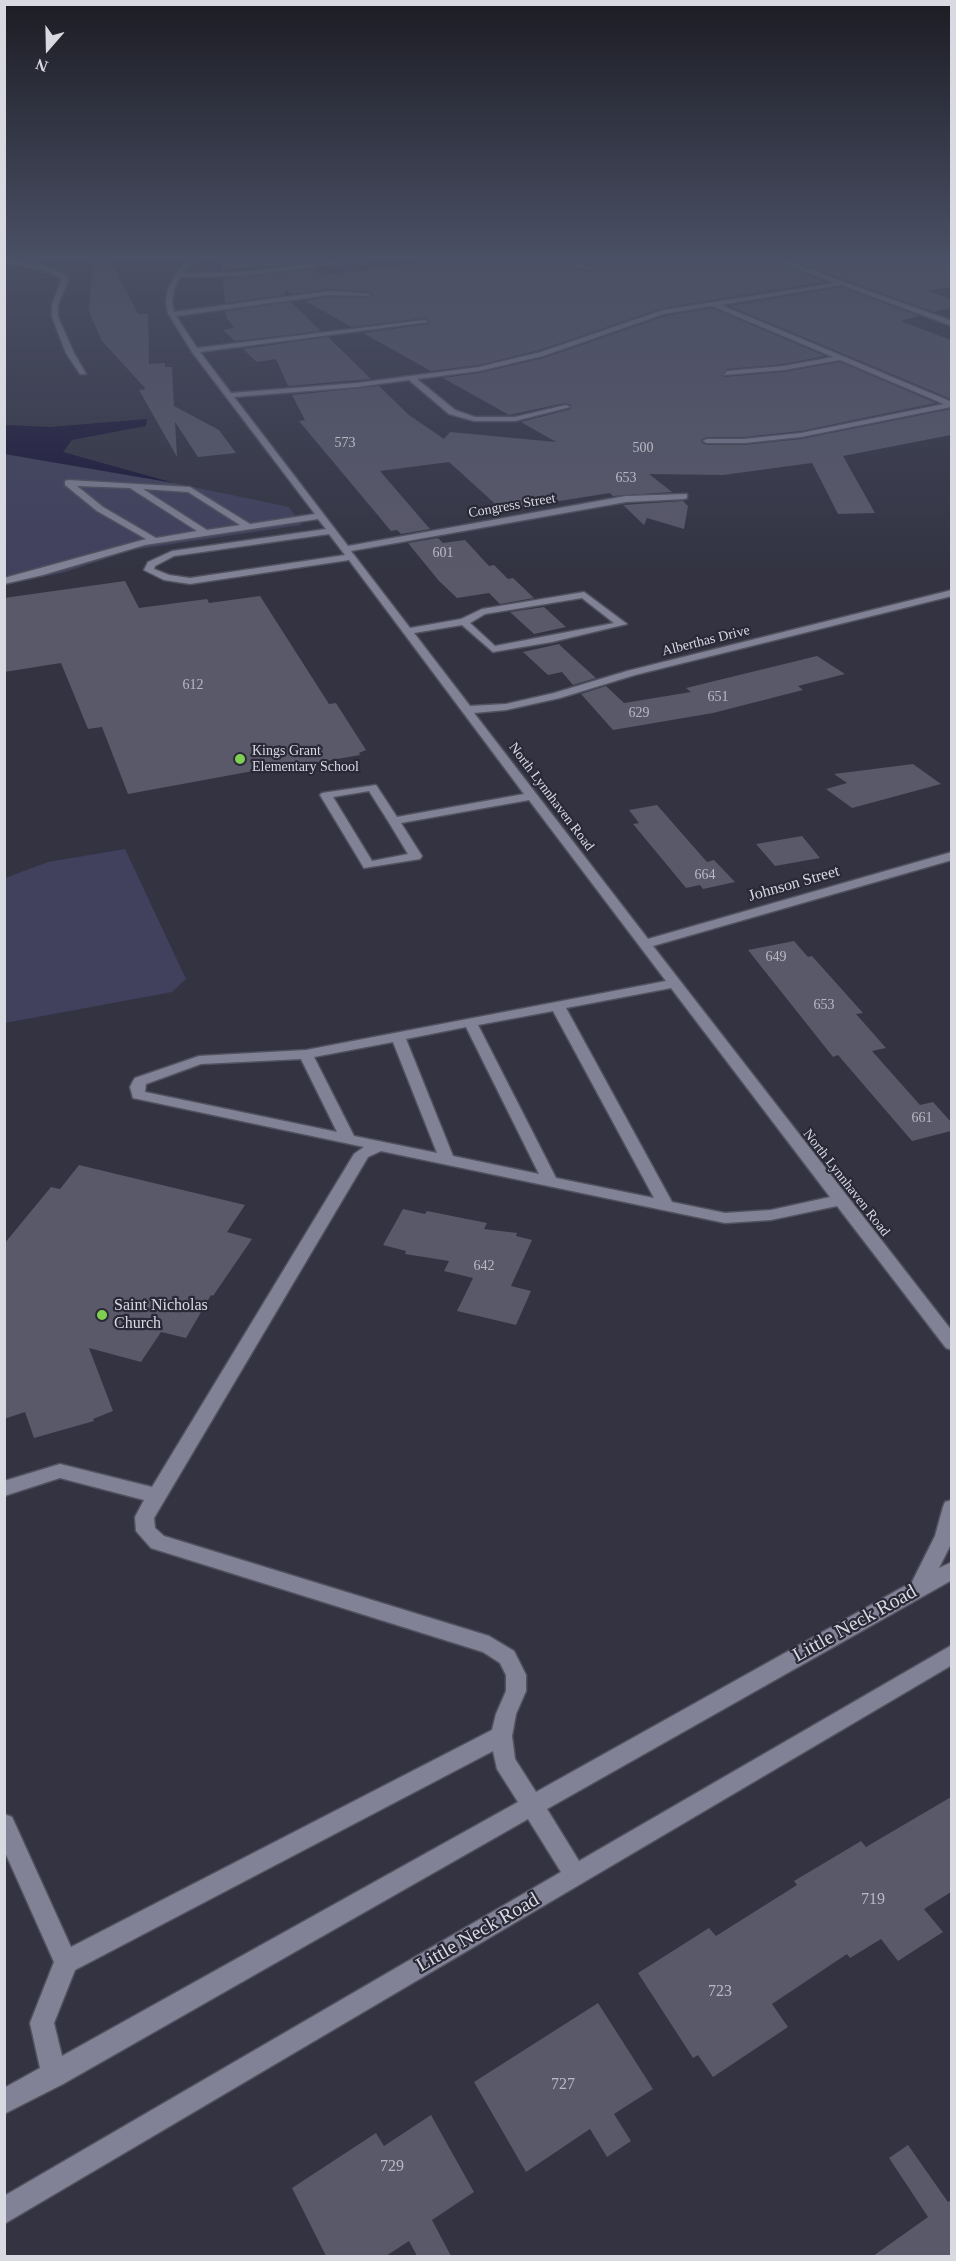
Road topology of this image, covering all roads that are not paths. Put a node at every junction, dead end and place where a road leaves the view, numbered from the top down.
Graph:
1 (77, 364) edge
2 (205, 364) edge
3 (503, 364) edge
4 (809, 364) edge
5 (853, 364) edge
6 (83, 372) dead end
7 (727, 373) dead end
8 (412, 379) junction
9 (229, 395) junction
10 (951, 405) edge
11 (566, 406) dead end
12 (707, 441) dead end
13 (132, 486) junction
14 (684, 496) dead end
15 (321, 516) junction
16 (248, 526) junction
17 (332, 531) junction
18 (206, 532) junction
19 (154, 540) junction
20 (348, 553) junction
21 (4, 580) edge
22 (951, 593) edge
23 (464, 621) junction
24 (407, 630) junction
25 (466, 710) junction
26 (532, 796) junction
27 (394, 821) junction
28 (951, 856) edge
29 (646, 945) junction
30 (675, 983) junction
31 (557, 1005) junction
32 (470, 1022) junction
33 (398, 1037) junction
34 (306, 1054) junction
35 (348, 1139) junction
36 (380, 1146) junction
37 (447, 1160) junction
38 (550, 1181) junction
39 (840, 1200) junction
40 (666, 1205) junction
41 (951, 1346) edge
42 (4, 1489) edge
43 (155, 1495) junction
44 (951, 1507) edge
45 (951, 1570) edge
46 (920, 1587) junction
47 (951, 1654) edge
48 (501, 1736) junction
49 (531, 1807) junction
50 (4, 1824) edge
51 (576, 1876) junction
52 (66, 1962) junction
53 (54, 2075) junction
54 (4, 2102) edge
55 (4, 2211) edge

1 - 6 street
2 - 9 street, North Lynnhaven Road
3 - 8 street
4 - 7 street
5 - 10 street
8 - 9 street
8 - 11 street
9 - 15 street, North Lynnhaven Road
10 - 12 street
13 - 16 street
13 - 18 street
13 - 19 street
14 - 20 street, Congress Street
15 - 16 street
15 - 17 street, North Lynnhaven Road
16 - 18 street
17 - 20 street, North Lynnhaven Road
17 - 20 street, Congress Street
18 - 19 street
19 - 21 street
20 - 24 street, North Lynnhaven Road
22 - 25 street, Alberthas Drive
23 - 23 street
23 - 24 street
24 - 25 street, North Lynnhaven Road
25 - 26 street, North Lynnhaven Road
26 - 27 street
26 - 29 street, North Lynnhaven Road
27 - 27 street
28 - 29 street, Johnson Street
29 - 30 street, North Lynnhaven Road
30 - 31 street
30 - 39 street, North Lynnhaven Road
31 - 32 street
31 - 40 street
32 - 33 street
32 - 38 street
33 - 34 street
33 - 37 street
34 - 35 street
34 - 35 street
35 - 36 street
36 - 37 street
36 - 43 street
37 - 38 street
38 - 40 street
39 - 40 street
39 - 41 street, North Lynnhaven Road
42 - 43 street
43 - 48 street
44 - 46 street
45 - 46 street, Little Neck Road
46 - 49 street, Little Neck Road
47 - 51 street, Little Neck Road
48 - 49 street
48 - 52 street
49 - 51 street
49 - 53 street, Little Neck Road
50 - 52 street
51 - 55 street, Little Neck Road
52 - 53 street
53 - 54 street, Little Neck Road

